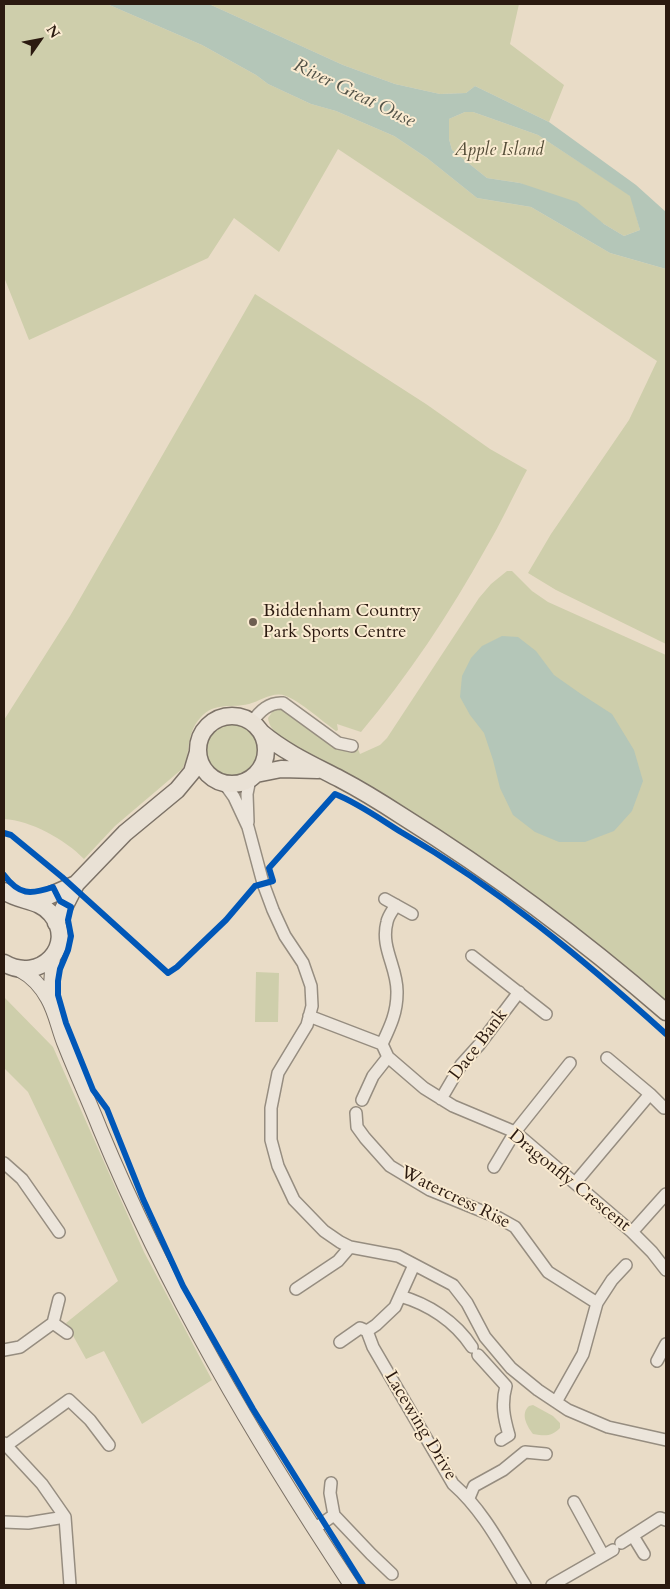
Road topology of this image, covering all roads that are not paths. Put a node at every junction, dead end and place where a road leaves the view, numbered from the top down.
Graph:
1 (257, 728) junction
2 (352, 746) dead end
3 (198, 752) junction
4 (320, 770) junction
5 (253, 777) junction
6 (220, 782) junction
7 (176, 790) junction
8 (248, 826) junction
9 (76, 884) junction
10 (4, 891) edge
11 (385, 899) dead end
12 (29, 901) junction
13 (396, 905) junction
14 (4, 907) edge
15 (412, 914) dead end
16 (56, 923) junction
17 (53, 956) junction
18 (472, 956) dead end
19 (8, 965) edge
20 (519, 992) junction
21 (50, 1001) junction
22 (666, 1012) edge
23 (546, 1014) dead end
24 (309, 1016) junction
25 (382, 1044) junction
26 (388, 1057) junction
27 (607, 1058) dead end
28 (570, 1063) dead end
29 (650, 1094) junction
30 (441, 1099) junction
31 (362, 1100) dead end
32 (664, 1108) dead end
33 (356, 1113) dead end
34 (514, 1132) junction
35 (4, 1164) edge
36 (494, 1167) dead end
37 (575, 1183) junction
38 (666, 1194) edge
39 (59, 1232) dead end
40 (632, 1232) junction
41 (350, 1247) junction
42 (414, 1265) junction
43 (626, 1265) dead end
44 (666, 1270) edge
45 (296, 1288) dead end
46 (400, 1296) junction
47 (59, 1300) dead end
48 (597, 1303) junction
49 (53, 1324) junction
50 (367, 1331) junction
51 (67, 1333) dead end
52 (340, 1342) dead end
53 (666, 1344) edge
54 (4, 1350) edge
55 (658, 1361) dead end
56 (522, 1377) junction
57 (506, 1386) junction
58 (556, 1402) junction
59 (501, 1440) dead end
60 (666, 1440) edge
61 (6, 1444) edge
62 (109, 1445) dead end
63 (546, 1454) dead end
64 (331, 1483) dead end
65 (469, 1498) junction
66 (574, 1502) dead end
67 (334, 1515) junction
68 (65, 1516) junction
69 (666, 1520) edge
70 (4, 1522) edge
71 (314, 1529) junction
72 (633, 1536) junction
73 (612, 1549) junction
74 (644, 1554) dead end
75 (392, 1574) dead end
76 (70, 1585) edge
77 (351, 1585) edge
78 (525, 1585) edge
79 (552, 1585) edge

1 - 2 street
1 - 3 highway
1 - 4 highway
1 - 5 highway
3 - 6 highway
3 - 7 highway
4 - 5 highway
4 - 22 highway
5 - 6 highway
5 - 8 street
6 - 7 highway
6 - 8 street
7 - 9 highway
8 - 24 street
9 - 12 highway
9 - 16 highway
10 - 12 highway
11 - 13 street
12 - 14 highway
12 - 16 highway
13 - 15 street
13 - 25 street
16 - 17 highway
17 - 19 highway
17 - 21 main road
18 - 20 street, Dace Bank
19 - 21 main road
20 - 23 street, Dace Bank
20 - 30 street, Dace Bank
21 - 71 main road
24 - 25 street
24 - 41 street
25 - 26 street, Dragonfly Crescent
26 - 30 street, Dragonfly Crescent
26 - 31 street
27 - 29 street
28 - 34 street
29 - 32 street
29 - 37 street
30 - 34 street, Dragonfly Crescent
33 - 48 street, Watercress Rise
34 - 36 street
34 - 37 street, Dragonfly Crescent
35 - 39 street
37 - 40 street, Dragonfly Crescent
38 - 40 street
40 - 44 street, Dragonfly Crescent
41 - 42 street
41 - 45 street
42 - 46 street
42 - 56 street
43 - 48 street
46 - 50 street
46 - 57 street
47 - 49 street
48 - 58 street
49 - 51 street
49 - 54 street
50 - 52 street
50 - 65 street, Lacewing Drive
53 - 55 street
56 - 57 street
56 - 58 street
57 - 59 street
58 - 60 street
61 - 62 street
61 - 68 street
63 - 65 street
64 - 67 street
65 - 78 street, Lacewing Drive
66 - 73 street
67 - 71 street
67 - 75 street
68 - 70 street
68 - 76 street
69 - 72 street
71 - 77 main road
72 - 73 street
72 - 74 street
73 - 79 street

